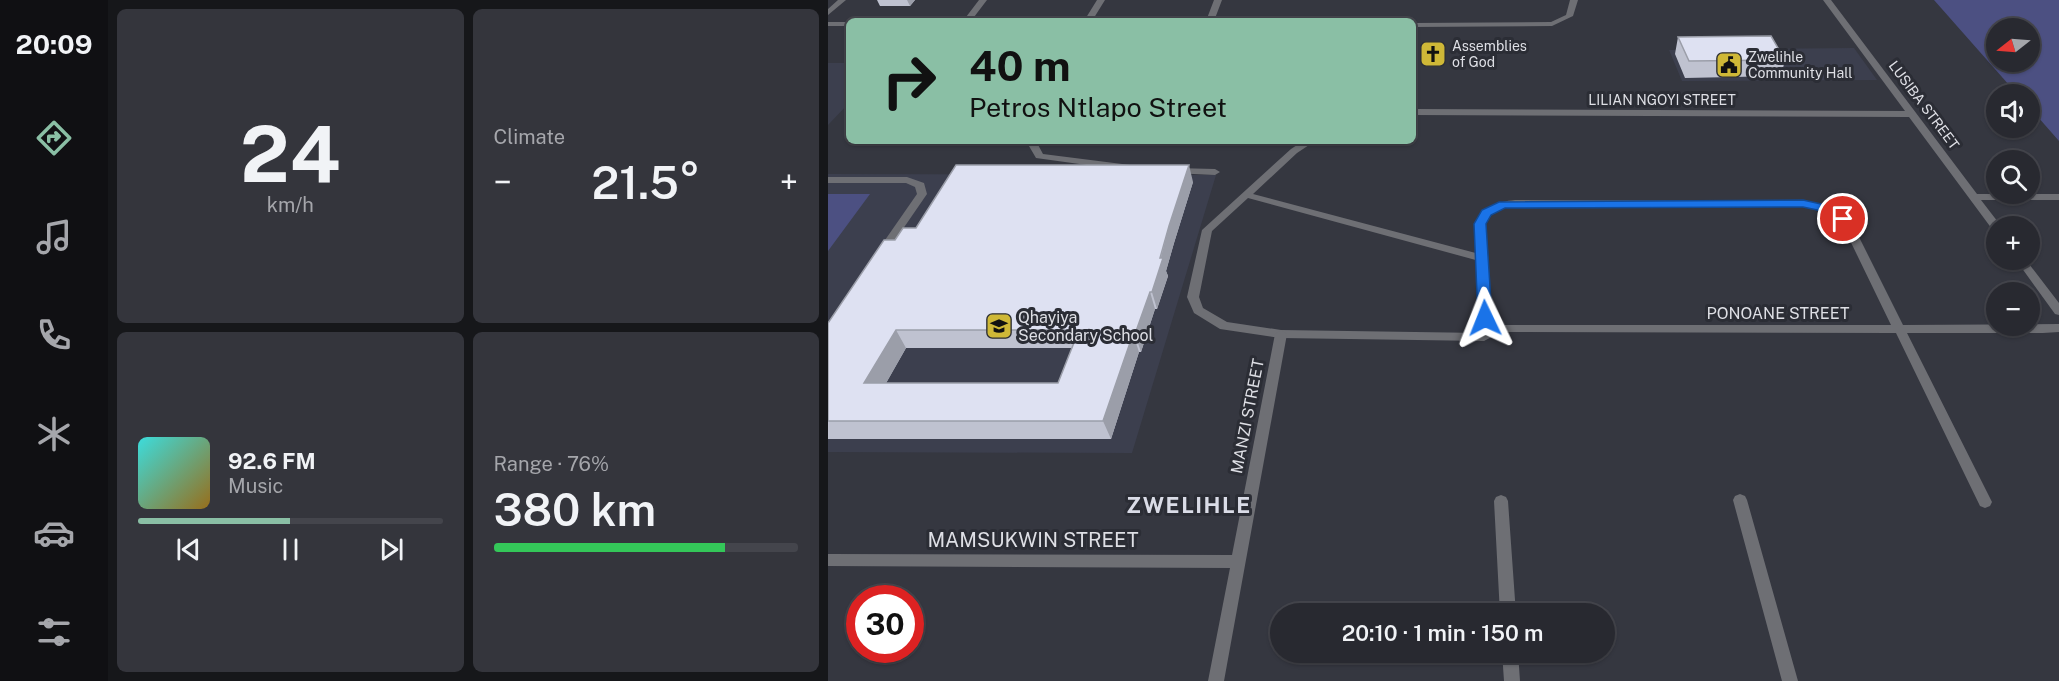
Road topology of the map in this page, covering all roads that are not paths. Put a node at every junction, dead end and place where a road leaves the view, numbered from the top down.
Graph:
1 (842, 0) edge
2 (983, 0) edge
3 (1101, 0) edge
4 (1218, 0) edge
5 (1574, 0) edge
6 (1827, 0) edge
7 (828, 13) edge
8 (969, 18) edge
9 (1090, 18) edge
10 (1211, 18) edge
11 (828, 24) edge
12 (846, 24) edge
13 (1416, 25) edge
14 (1416, 112) edge
15 (1912, 114) junction
16 (1033, 144) edge
17 (1305, 144) edge
18 (1138, 169) edge
19 (1160, 171) edge
20 (1215, 172) dead end
21 (828, 180) edge
22 (1247, 195) junction
23 (1974, 197) junction
24 (2059, 197) edge
25 (1988, 216) edge
26 (1483, 258) junction
27 (875, 262) edge
28 (2028, 270) edge
29 (2059, 311) edge
30 (2059, 328) edge
31 (1497, 329) junction
32 (1899, 329) junction
33 (1281, 334) junction
34 (1740, 500) dead end
35 (1501, 501) dead end
36 (1985, 502) dead end
37 (828, 560) edge
38 (1238, 562) junction
39 (1507, 603) edge
40 (1511, 663) edge
41 (1216, 681) edge
42 (1512, 681) edge
43 (1790, 681) edge

1 - 7 street
2 - 8 street
3 - 9 street
4 - 10 street
5 - 13 street
6 - 15 street, LUSIBA STREET
11 - 12 street
14 - 15 street, LILIAN NGOYI STREET
15 - 23 street, LUSIBA STREET
16 - 18 street
17 - 22 street, PONOANE STREET
19 - 20 street
21 - 27 street
22 - 26 street
22 - 33 street, PONOANE STREET
23 - 24 street
23 - 25 street, LUSIBA STREET
26 - 31 street
26 - 32 street
28 - 29 street
30 - 32 street, PONOANE STREET
31 - 32 street, PONOANE STREET
31 - 33 street, PONOANE STREET
32 - 36 street
33 - 38 street, MANZI STREET
34 - 43 street
35 - 39 street
37 - 38 street, MAMSUKWIN STREET
38 - 41 street, MANZI STREET
40 - 42 street

